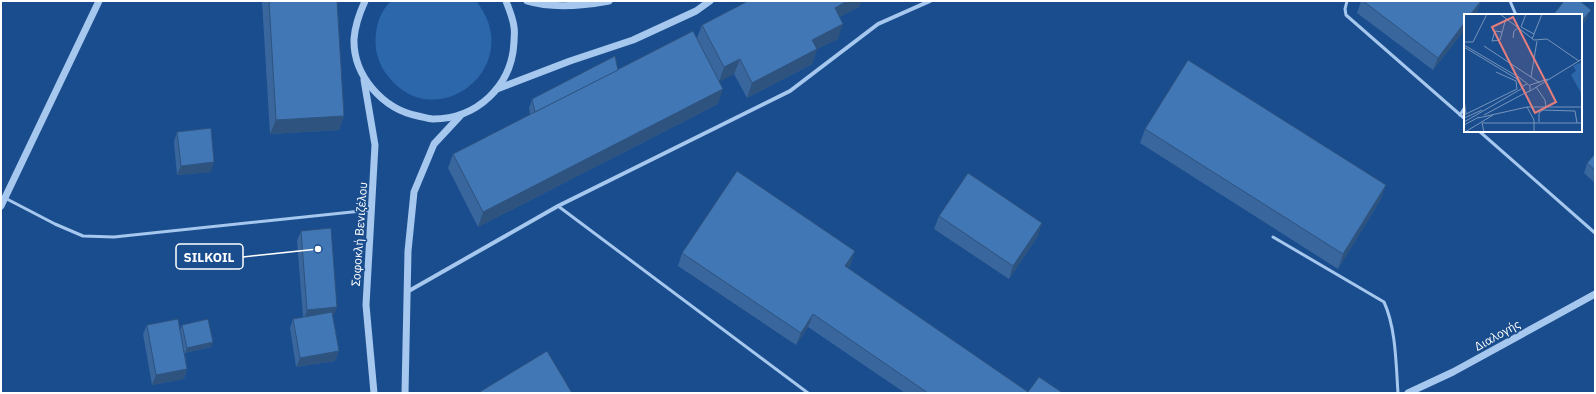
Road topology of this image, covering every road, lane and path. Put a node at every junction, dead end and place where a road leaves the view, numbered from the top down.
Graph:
1 (99, 1) edge
2 (365, 1) edge
3 (506, 1) edge
4 (527, 1) edge
5 (609, 1) edge
6 (710, 1) edge
7 (930, 1) edge
8 (1347, 1) edge
9 (1510, 1) edge
10 (1516, 14) edge
11 (364, 77) junction
12 (495, 90) junction
13 (1464, 109) edge
14 (1460, 115) junction
15 (460, 116) junction
16 (1464, 118) edge
17 (1480, 132) edge
18 (5, 198) junction
19 (1, 206) edge
20 (558, 206) junction
21 (372, 210) junction
22 (1595, 232) edge
23 (1273, 237) dead end
24 (407, 292) junction
25 (1595, 294) edge
26 (374, 393) edge
27 (405, 393) edge
28 (808, 393) edge
29 (1398, 393) edge
30 (1408, 393) edge

1 - 18 street
2 - 11 street
3 - 12 street
4 - 5 street
6 - 12 street
7 - 20 street
8 - 14 lane
9 - 10 lane
11 - 15 street
11 - 21 street, Σοφοκλή Βενιζέλου
12 - 15 street
13 - 14 lane
14 - 16 lane
15 - 24 street
17 - 22 lane
18 - 19 street
18 - 21 lane
20 - 24 street
20 - 28 lane
21 - 26 street, Σοφοκλή Βενιζέλου
23 - 29 lane
24 - 27 street
25 - 30 street, Διαλογής

